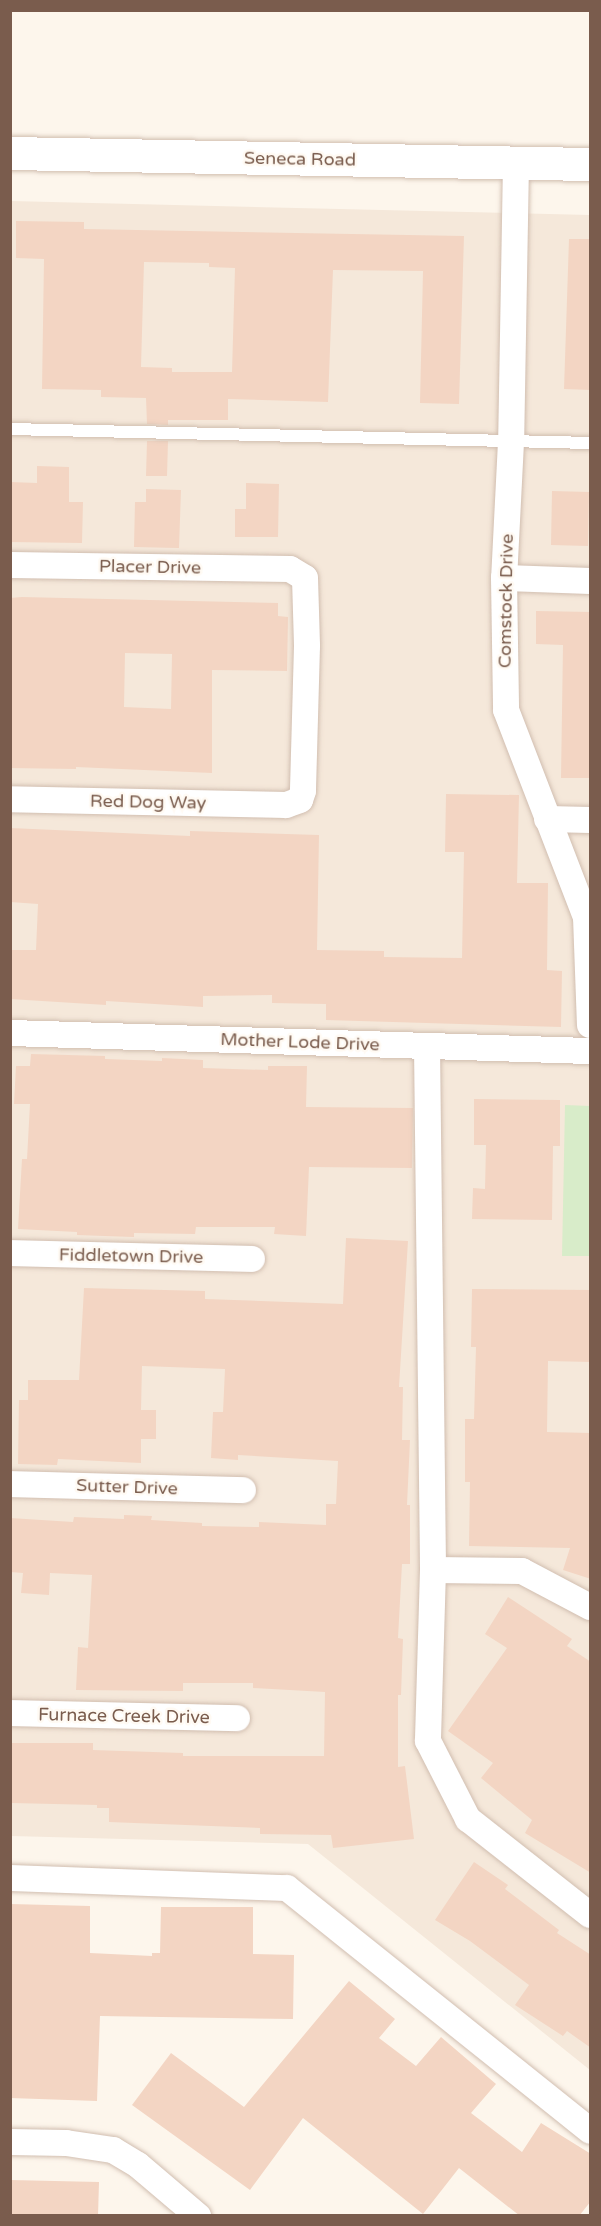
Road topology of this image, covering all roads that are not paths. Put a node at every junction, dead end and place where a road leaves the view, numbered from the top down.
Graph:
1 (10, 153) edge
2 (516, 163) junction
3 (591, 164) edge
4 (10, 429) edge
5 (511, 442) junction
6 (591, 443) edge
7 (10, 565) edge
8 (504, 578) junction
9 (591, 581) edge
10 (10, 799) edge
11 (286, 805) joint
12 (547, 819) junction
13 (591, 820) edge
14 (591, 1024) edge
15 (10, 1034) edge
16 (427, 1046) junction
17 (591, 1051) edge
18 (10, 1253) edge
19 (252, 1259) dead end
20 (10, 1484) edge
21 (243, 1490) dead end
22 (433, 1570) junction
23 (591, 1607) edge
24 (10, 1713) edge
25 (237, 1718) dead end
26 (10, 1878) edge
27 (591, 1915) edge
28 (591, 2131) edge
29 (10, 2142) edge
30 (198, 2216) edge

1 - 2 street, Seneca Road
2 - 3 street, Seneca Road
2 - 5 street, Comstock Drive
4 - 5 lane
5 - 6 lane
5 - 8 street, Comstock Drive
7 - 11 street, Placer Drive
8 - 9 street
8 - 12 street, Comstock Drive
10 - 11 street, Red Dog Way
12 - 13 street
12 - 14 street, Comstock Drive
15 - 16 street, Mother Lode Drive
16 - 17 street, Mother Lode Drive
16 - 22 street
18 - 19 street, Fiddletown Drive
20 - 21 street, Sutter Drive
22 - 23 street
22 - 27 street
24 - 25 street, Furnace Creek Drive
26 - 28 street
29 - 30 street

